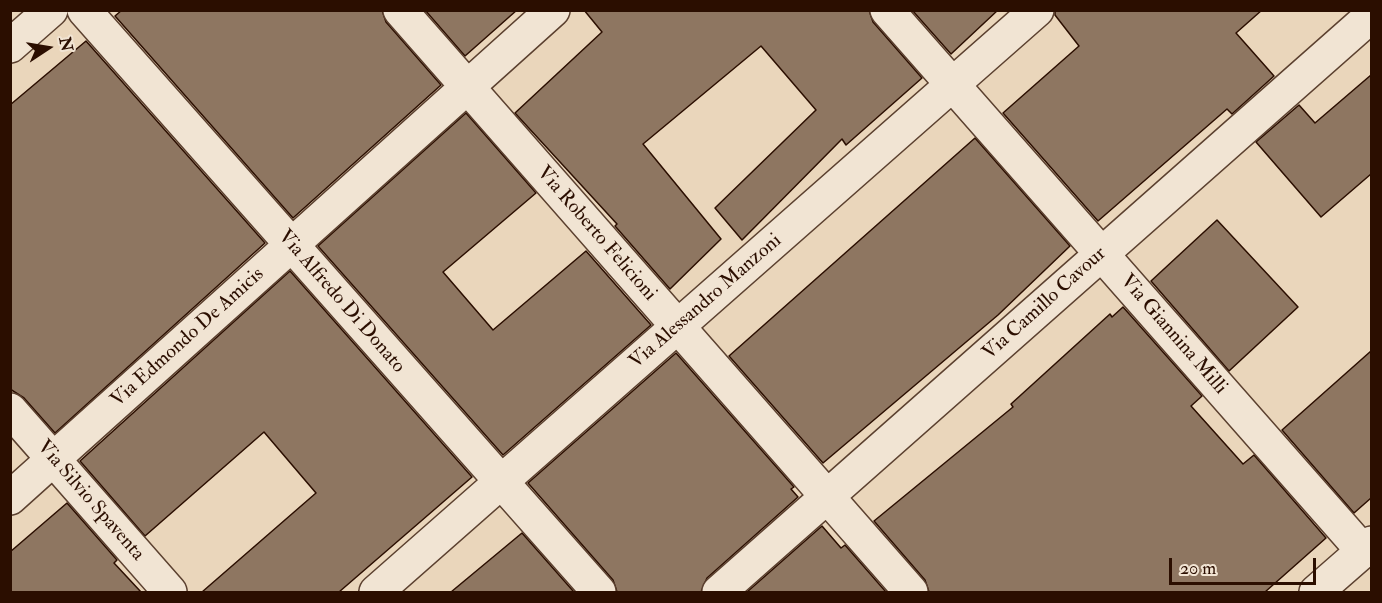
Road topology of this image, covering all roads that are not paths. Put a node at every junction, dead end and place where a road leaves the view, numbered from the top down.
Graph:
1 (51, 10) edge
2 (84, 10) edge
3 (400, 10) edge
4 (553, 10) edge
5 (887, 10) edge
6 (1037, 10) edge
7 (1371, 15) edge
8 (10, 46) edge
9 (953, 85) junction
10 (468, 88) junction
11 (291, 246) junction
12 (1101, 254) junction
13 (678, 327) junction
14 (10, 410) edge
15 (54, 459) junction
16 (501, 483) junction
17 (827, 497) junction
18 (10, 498) edge
19 (1367, 547) edge
20 (170, 592) edge
21 (376, 592) edge
22 (599, 592) edge
23 (719, 592) edge
24 (911, 592) edge
25 (1316, 592) edge

1 - 8 street
2 - 11 street, Via Alfredo Di Donato
3 - 10 street, Via Roberto Felicioni
4 - 10 street, Via Edmondo De Amicis
5 - 9 street, Via Giannina Milli
6 - 9 street, Via Alessandro Manzoni
7 - 12 street, Via Camillo Cavour
9 - 12 street, Via Giannina Milli
9 - 13 street, Via Alessandro Manzoni
10 - 11 street, Via Edmondo De Amicis
10 - 13 street, Via Roberto Felicioni
11 - 15 street, Via Edmondo De Amicis
11 - 16 street, Via Alfredo Di Donato
12 - 17 street, Via Camillo Cavour
12 - 19 street, Via Giannina Milli
13 - 16 street, Via Alessandro Manzoni
13 - 17 street, Via Roberto Felicioni
14 - 15 street, Via Silvio Spaventa
15 - 18 street, Via Edmondo De Amicis
15 - 20 street, Via Silvio Spaventa
16 - 21 street, Via Alessandro Manzoni
16 - 22 street, Via Alfredo Di Donato
17 - 23 street, Via Camillo Cavour
17 - 24 street, Via Roberto Felicioni
19 - 25 street

